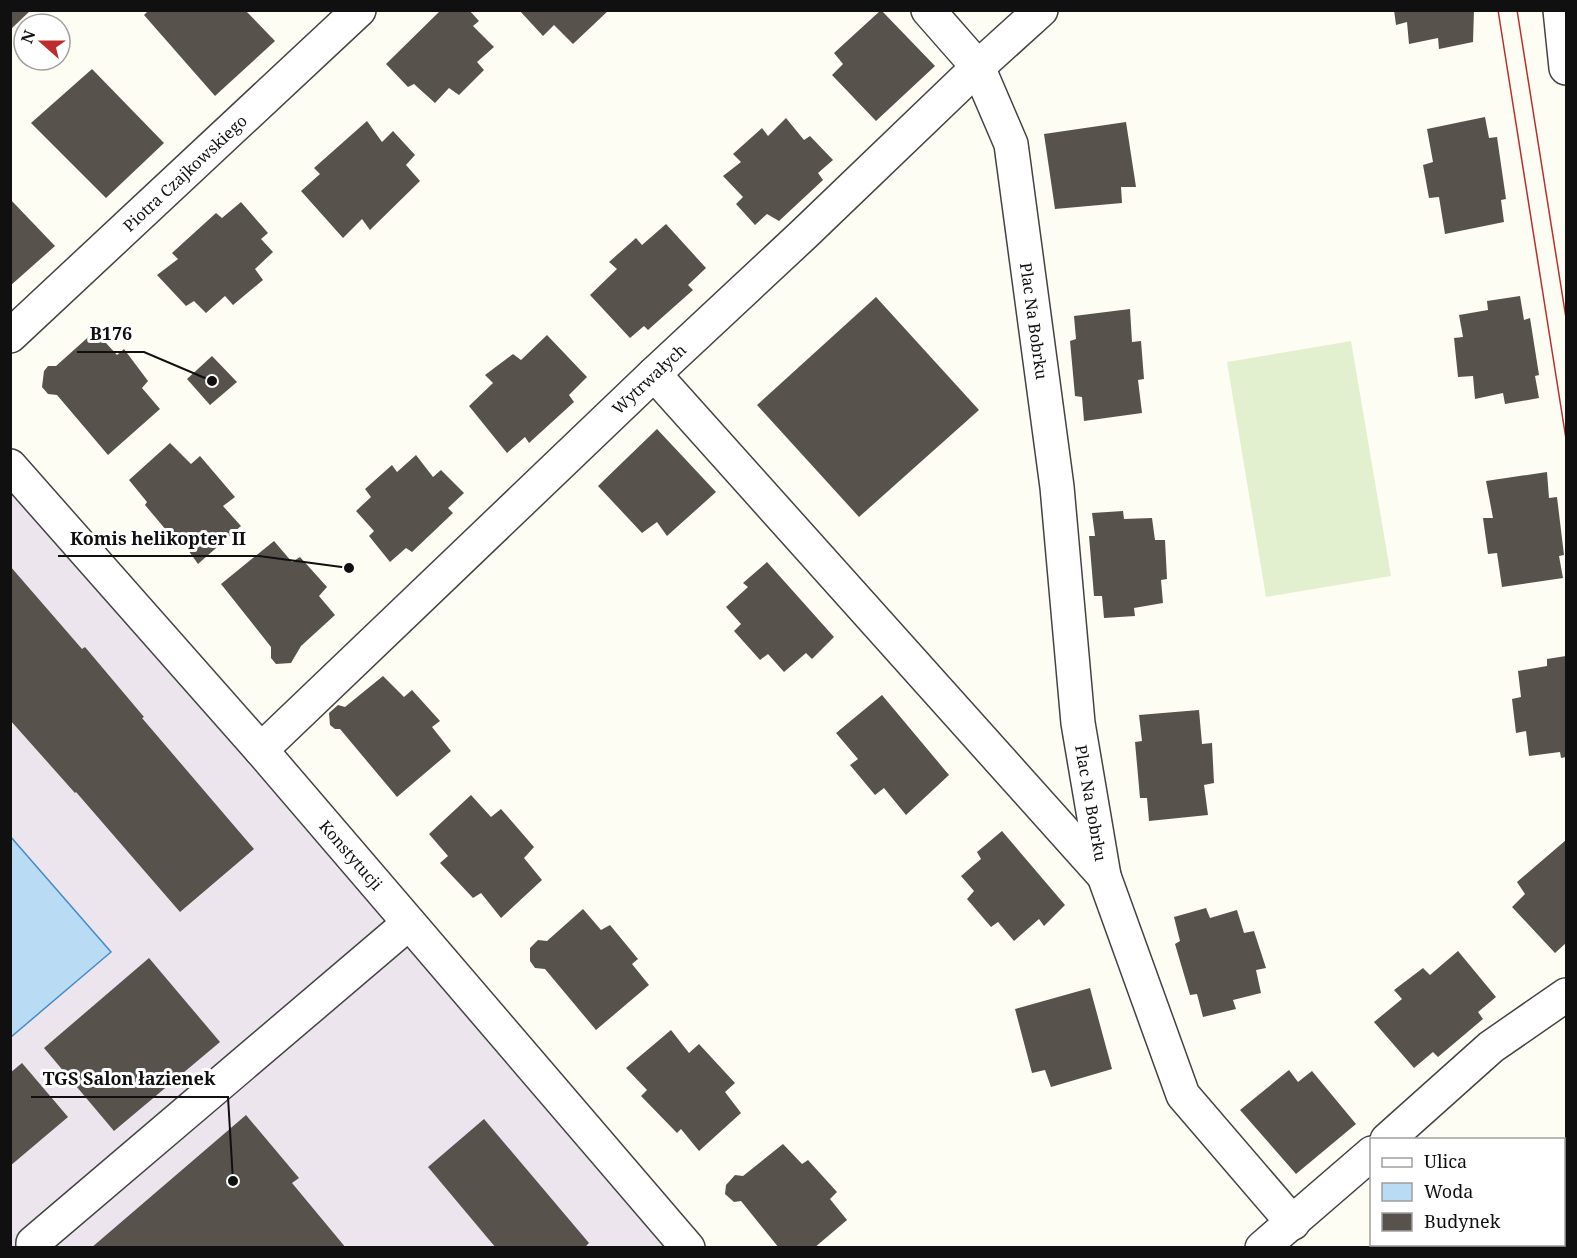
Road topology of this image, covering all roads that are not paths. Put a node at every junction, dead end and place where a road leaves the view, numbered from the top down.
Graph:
1 (360, 10) edge
2 (928, 10) edge
3 (1041, 10) edge
4 (1560, 10) edge
5 (978, 67) junction
6 (1566, 68) edge
7 (10, 336) edge
8 (654, 374) junction
9 (10, 466) edge
10 (261, 750) junction
11 (1104, 876) junction
12 (410, 923) junction
13 (1566, 995) edge
14 (1389, 1138) edge
15 (1370, 1154) edge
16 (1293, 1223) junction
17 (33, 1248) edge
18 (688, 1248) edge
19 (1262, 1248) edge

1 - 7 street, Piotra Czajkowskiego
2 - 5 street, Plac Na Bobrku
3 - 5 street, Wytrwałych
4 - 6 street
5 - 8 street, Wytrwałych
5 - 11 street, Plac Na Bobrku
8 - 10 street, Wytrwałych
8 - 11 street, Plac Na Bobrku
9 - 10 street, Konstytucji
10 - 12 street, Konstytucji
11 - 16 street
12 - 17 street
12 - 18 street, Konstytucji
13 - 14 street
15 - 16 street
16 - 19 street

